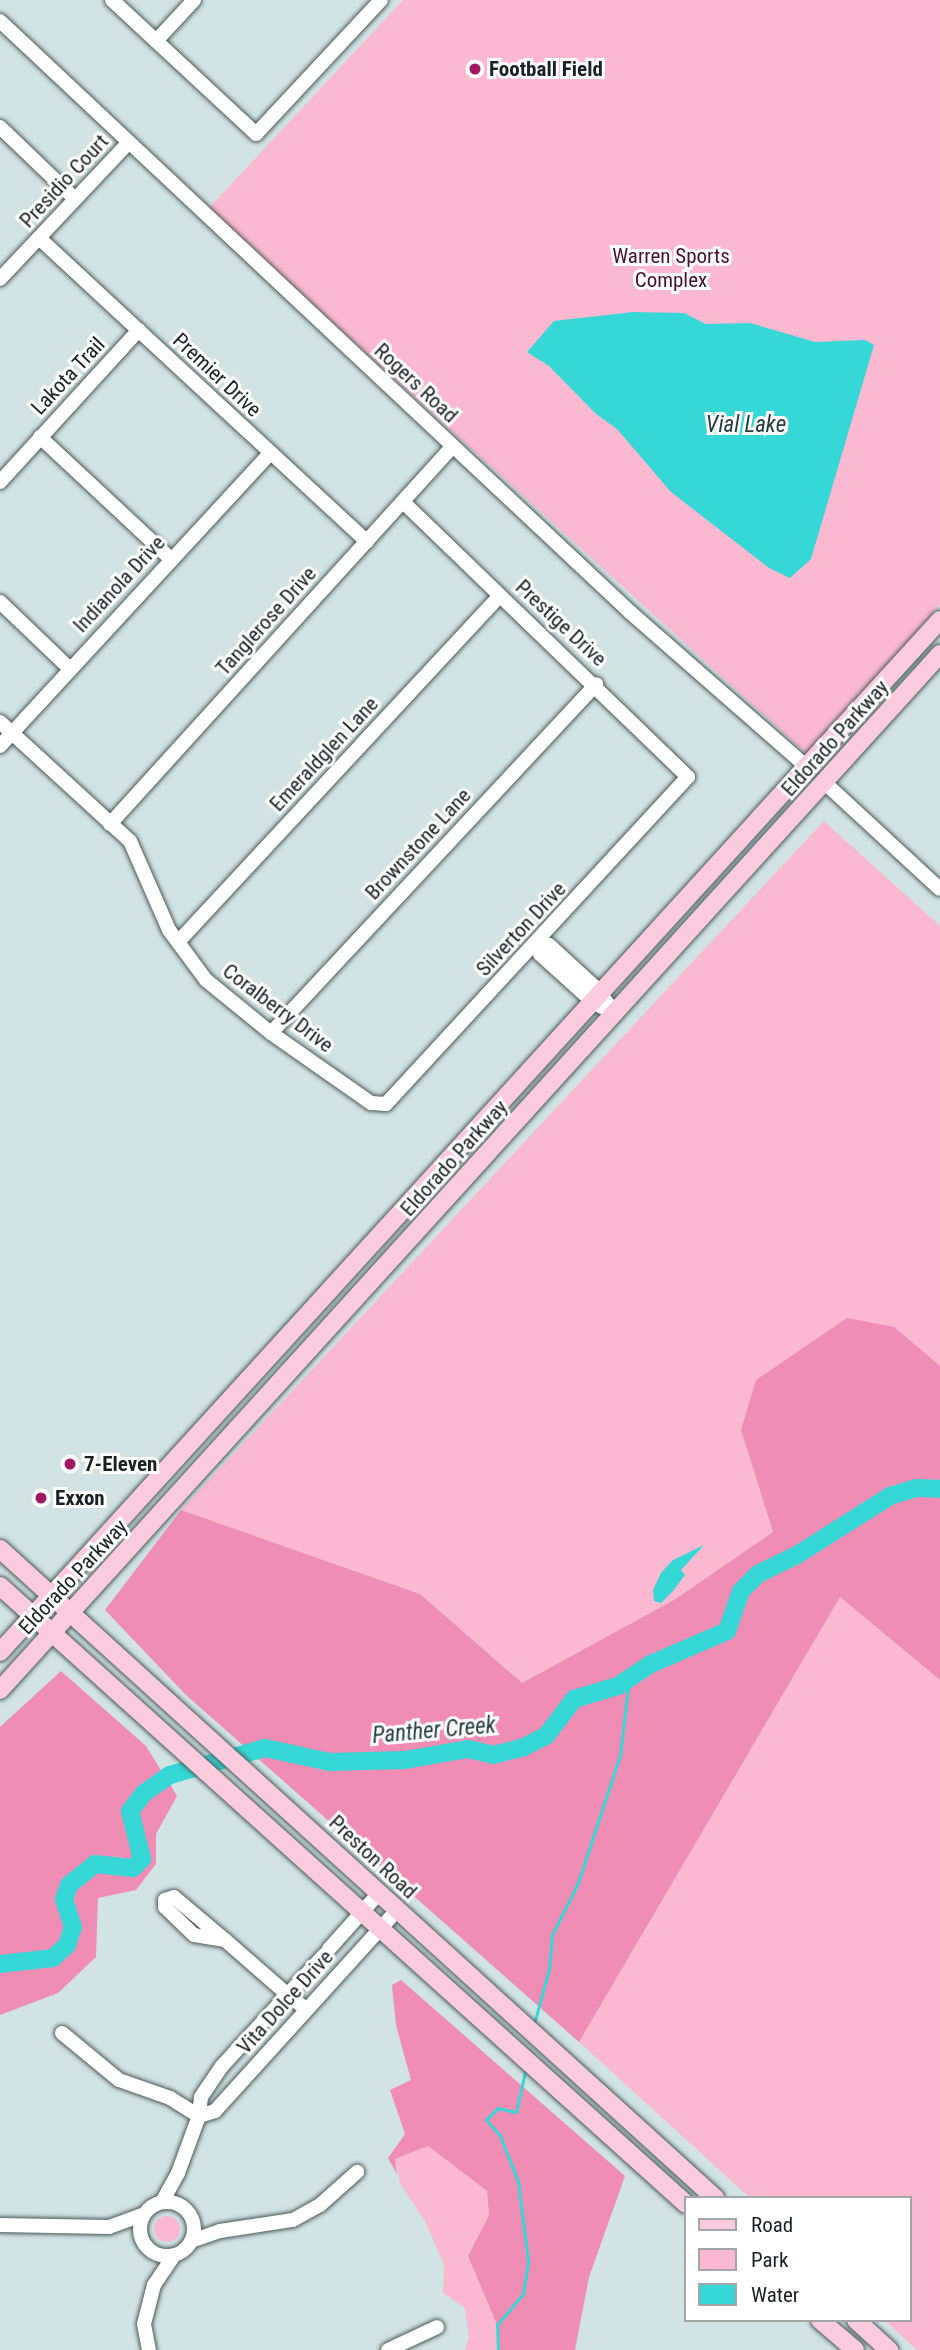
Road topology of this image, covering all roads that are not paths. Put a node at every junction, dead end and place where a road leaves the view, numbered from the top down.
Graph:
1 (112, 0) edge
2 (194, 0) edge
3 (380, 0) edge
4 (0, 21) edge
5 (156, 41) junction
6 (0, 127) edge
7 (129, 142) junction
8 (75, 199) junction
9 (39, 238) junction
10 (0, 279) edge
11 (139, 330) junction
12 (40, 437) junction
13 (453, 446) junction
14 (270, 453) junction
15 (0, 482) edge
16 (403, 502) junction
17 (367, 542) junction
18 (171, 559) junction
19 (500, 595) junction
20 (0, 602) edge
21 (940, 620) edge
22 (940, 654) edge
23 (69, 668) junction
24 (596, 684) junction
25 (0, 722) edge
26 (12, 733) junction
27 (0, 746) edge
28 (809, 769) junction
29 (688, 776) joint
30 (825, 783) junction
31 (110, 824) junction
32 (940, 889) edge
33 (178, 942) junction
34 (538, 942) junction
35 (598, 998) junction
36 (616, 1014) junction
37 (271, 1033) junction
38 (381, 1106) joint
39 (327, 1295) junction
40 (345, 1311) junction
41 (195, 1439) junction
42 (214, 1457) junction
43 (0, 1549) edge
44 (0, 1586) edge
45 (53, 1597) junction
46 (70, 1613) junction
47 (34, 1616) junction
48 (52, 1633) junction
49 (0, 1652) edge
50 (0, 1690) edge
51 (379, 1893) junction
52 (363, 1910) junction
53 (397, 1910) junction
54 (381, 1927) junction
55 (225, 1940) dead end
56 (324, 1954) junction
57 (338, 1975) junction
58 (288, 1995) junction
59 (307, 2010) junction
60 (62, 2033) dead end
61 (200, 2116) junction
62 (357, 2172) dead end
63 (178, 2173) junction
64 (713, 2196) edge
65 (162, 2202) junction
66 (684, 2202) edge
67 (188, 2213) junction
68 (144, 2214) junction
69 (0, 2224) edge
70 (109, 2227) junction
71 (220, 2231) junction
72 (191, 2241) junction
73 (146, 2247) junction
74 (174, 2255) junction
75 (154, 2285) junction
76 (822, 2322) edge
77 (858, 2322) edge
78 (437, 2327) dead end
79 (149, 2350) edge
80 (388, 2350) edge
81 (855, 2350) edge
82 (889, 2350) edge

1 - 5 street
2 - 5 street
3 - 5 street
4 - 7 street, Rogers Road
6 - 8 street
7 - 8 street, Presidio Court
7 - 13 street, Rogers Road
8 - 9 street, Presidio Court
9 - 10 street, Presidio Court
9 - 11 street, Premier Drive
11 - 12 street, Lakota Trail
11 - 14 street, Premier Drive
12 - 15 street, Lakota Trail
12 - 18 street
13 - 16 street, Tanglerose Drive
13 - 28 street, Rogers Road
14 - 17 street, Premier Drive
14 - 18 street, Indianola Drive
16 - 17 street, Tanglerose Drive
16 - 19 street, Prestige Drive
17 - 31 street, Tanglerose Drive
18 - 23 street, Indianola Drive
19 - 24 street, Prestige Drive
19 - 33 street, Emeraldglen Lane
20 - 23 street
21 - 28 main road, Eldorado Parkway
22 - 30 main road, Eldorado Parkway
23 - 26 street, Indianola Drive
24 - 29 street, Prestige Drive
24 - 37 street, Brownstone Lane
25 - 26 street, Coralberry Drive
26 - 27 street, Indianola Drive
26 - 31 street, Coralberry Drive
28 - 30 main road
28 - 35 main road, Eldorado Parkway
29 - 34 street, Silverton Drive
30 - 32 street
30 - 36 main road, Eldorado Parkway
31 - 33 street, Coralberry Drive
33 - 37 street, Coralberry Drive
34 - 35 street
34 - 38 street, Silverton Drive
35 - 36 street
35 - 39 main road, Eldorado Parkway
36 - 40 main road, Eldorado Parkway
37 - 38 street, Coralberry Drive
39 - 40 main road
39 - 41 main road, Eldorado Parkway
40 - 42 main road, Eldorado Parkway
41 - 42 main road
41 - 45 main road, Eldorado Parkway
42 - 46 main road, Eldorado Parkway
43 - 45 main road, Preston Road
44 - 47 main road
45 - 46 main road, Preston Road
45 - 47 main road, Eldorado Parkway
46 - 48 main road, Eldorado Parkway
46 - 51 main road, Preston Road
47 - 48 main road
47 - 49 main road, Eldorado Parkway
48 - 50 main road, Eldorado Parkway
48 - 52 main road
51 - 52 street, Vita Dolce Drive
51 - 53 main road, Preston Road
52 - 54 main road
52 - 56 street, Vita Dolce Drive
53 - 54 street, Vita Dolce Drive
53 - 64 main road, Preston Road
54 - 57 street, Vita Dolce Drive
54 - 66 main road
55 - 58 street
56 - 57 street
56 - 58 street, Vita Dolce Drive
57 - 59 street, Vita Dolce Drive
58 - 59 street
58 - 61 street, Vita Dolce Drive
59 - 61 street, Vita Dolce Drive
60 - 61 street
61 - 63 street, Vita Dolce Drive
62 - 71 street
63 - 65 street, Vita Dolce Drive
63 - 67 street
65 - 67 street
65 - 68 street
67 - 71 street
67 - 72 street
68 - 70 street
68 - 73 street
69 - 70 street
70 - 73 street
71 - 72 street
72 - 74 street
73 - 74 street
73 - 75 street
74 - 75 street
75 - 79 street
76 - 81 main road
77 - 82 main road
78 - 80 street

